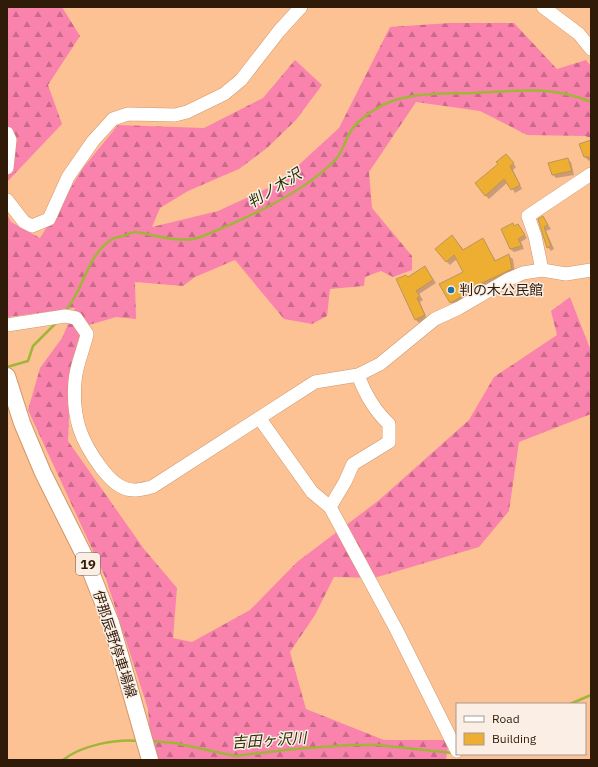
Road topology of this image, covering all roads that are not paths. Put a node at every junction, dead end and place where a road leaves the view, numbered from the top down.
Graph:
1 (301, 7) edge
2 (543, 7) edge
3 (585, 33) edge
4 (591, 49) edge
5 (7, 133) edge
6 (7, 168) edge
7 (591, 174) edge
8 (7, 200) edge
9 (542, 270) junction
10 (591, 270) edge
11 (7, 325) edge
12 (358, 375) junction
13 (7, 376) edge
14 (260, 418) junction
15 (330, 507) junction
16 (456, 749) edge
17 (150, 760) edge

1 - 8 street
2 - 3 street
3 - 4 street
5 - 6 street
7 - 9 street
9 - 10 street
9 - 12 street
11 - 14 street
12 - 14 street
12 - 15 street
13 - 17 main road, 伊那辰野停車場線 / 19
14 - 15 street
15 - 16 street

